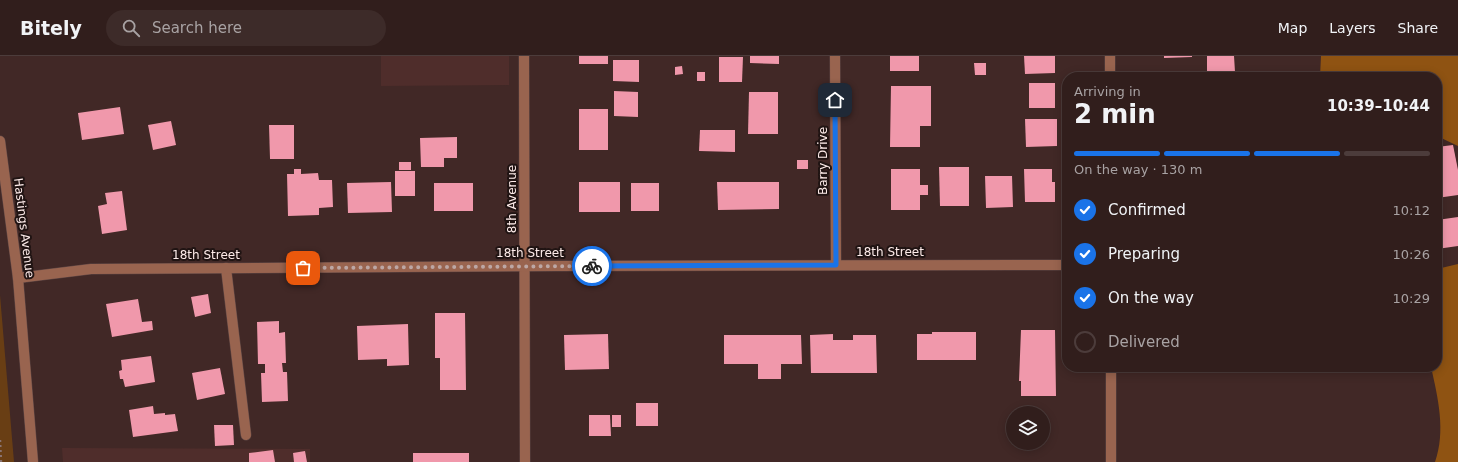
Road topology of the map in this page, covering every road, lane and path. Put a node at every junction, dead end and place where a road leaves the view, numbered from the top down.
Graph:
1 (524, 56) edge
2 (835, 56) edge
3 (1110, 56) edge
4 (1110, 72) edge
5 (0, 141) edge
6 (836, 265) junction
7 (1062, 265) edge
8 (525, 266) junction
9 (226, 268) junction
10 (18, 278) junction
11 (1111, 372) edge
12 (246, 435) dead end
13 (0, 440) edge
14 (2, 462) edge
15 (33, 462) edge
16 (525, 462) edge
17 (1111, 462) edge

1 - 8 street, 8th Avenue
2 - 6 street, Barry Drive
3 - 4 street
5 - 10 street, Hastings Avenue
6 - 7 street, 18th Street
6 - 8 street, 18th Street
8 - 9 street, 18th Street
8 - 16 street, 8th Avenue
9 - 10 street, 18th Street
9 - 12 street
10 - 15 street, Hastings Avenue
11 - 17 street
13 - 14 path

